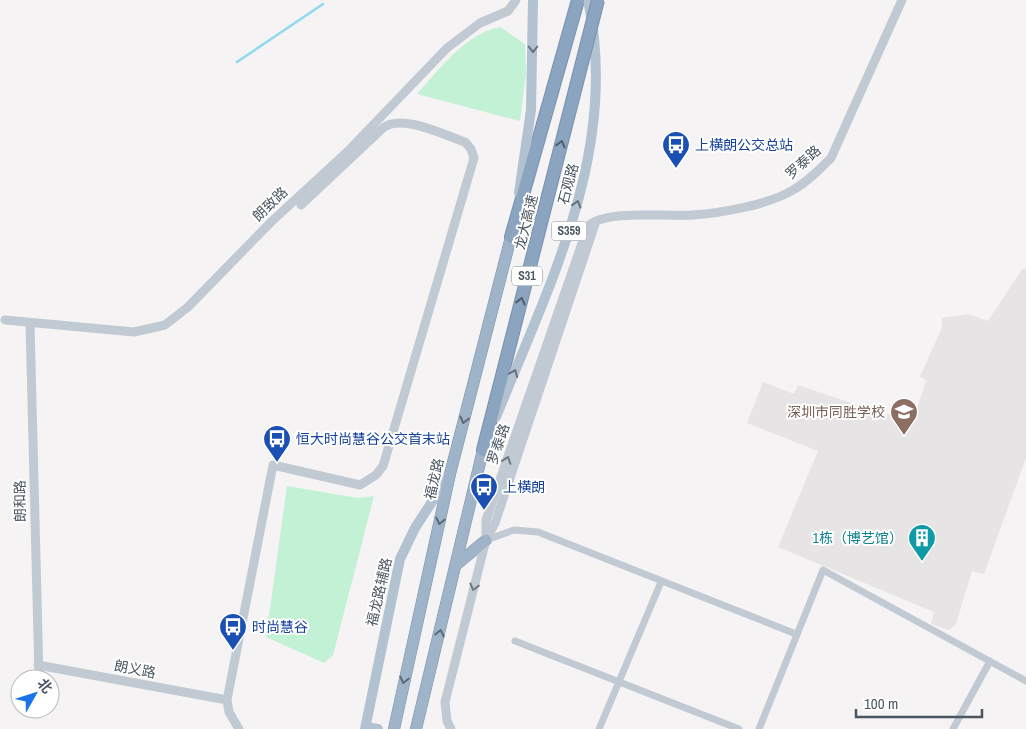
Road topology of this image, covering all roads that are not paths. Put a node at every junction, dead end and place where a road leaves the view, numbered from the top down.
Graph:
1 (516, 0) edge
2 (533, 0) edge
3 (578, 0) edge
4 (588, 0) edge
5 (598, 0) edge
6 (902, 0) edge
7 (301, 205) dead end
8 (511, 237) junction
9 (5, 320) dead end
10 (30, 324) junction
11 (483, 450) junction
12 (450, 474) junction
13 (486, 540) junction
14 (456, 564) junction
15 (661, 582) junction
16 (796, 634) junction
17 (515, 641) dead end
18 (990, 661) junction
19 (38, 665) junction
20 (38, 669) edge
21 (1026, 681) edge
22 (619, 682) junction
23 (227, 700) junction
24 (394, 724) edge
25 (420, 726) edge
26 (365, 728) edge
27 (240, 729) edge
28 (378, 729) edge
29 (451, 729) edge
30 (599, 729) edge
31 (739, 729) edge
32 (759, 729) edge
33 (953, 729) edge

1 - 10 street, 朗致路
2 -> 8 main road
3 - 8 highway, 龙大高速 / S31
11 -> 4 main road, 石观路 / S359
11 -> 5 highway, 龙大高速 / S31, bridge
6 - 13 street, 罗泰路
7 - 23 street
8 -> 12 highway, 福龙路 / S31
9 - 10 street, 朗致路
10 - 19 street, 朗和路
11 - 14 highway, S31
12 -> 24 highway, 福龙路 / S31
12 - 26 main road, 福龙路辅路
13 - 14 highway
13 - 15 street
13 -> 29 street, 罗泰路
25 -> 14 highway, S31
15 - 16 street
15 - 22 street
16 - 18 street
16 - 32 street
17 - 22 street
18 - 21 street
18 - 33 street
19 - 20 street, 朗和路
19 - 23 street, 朗义路
22 - 30 street
22 - 31 street
23 - 27 street
26 - 28 main road

